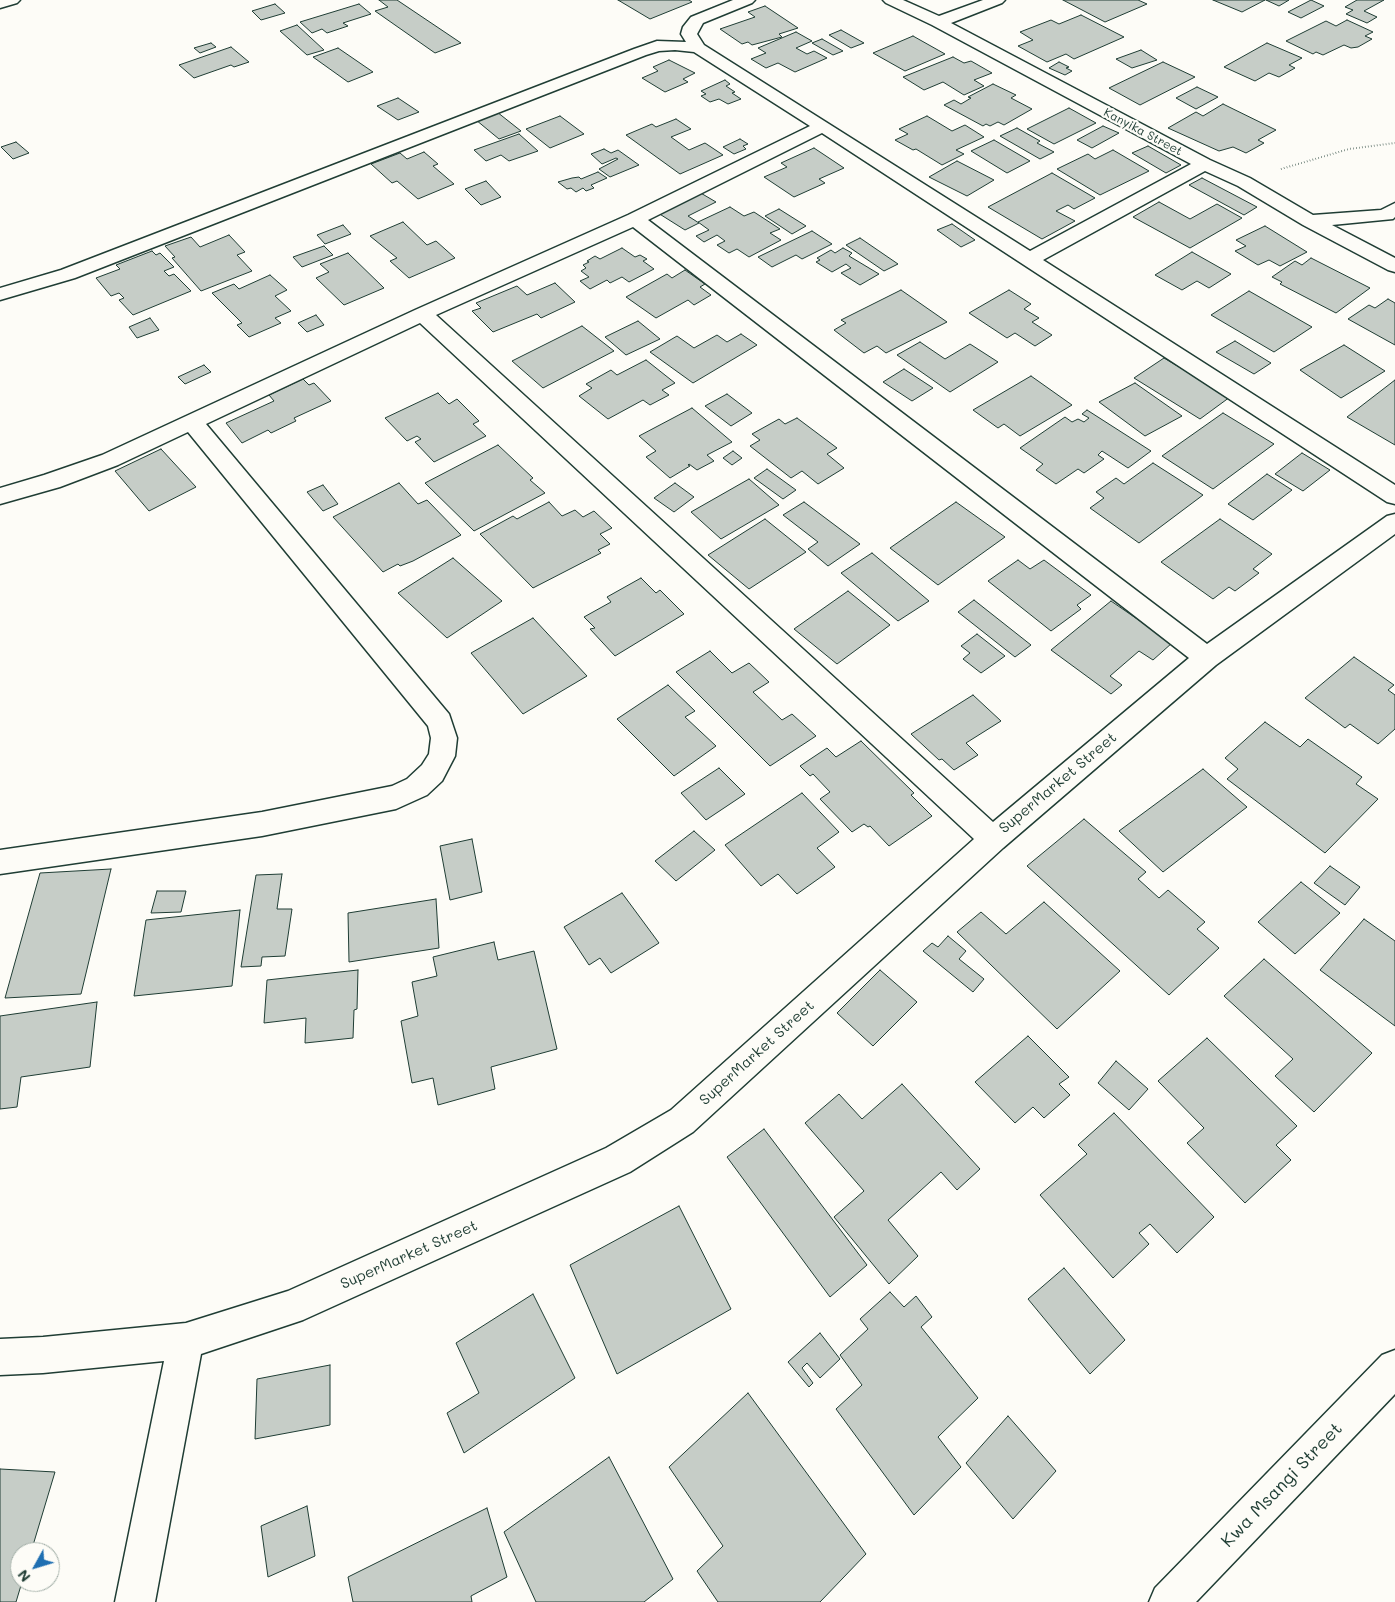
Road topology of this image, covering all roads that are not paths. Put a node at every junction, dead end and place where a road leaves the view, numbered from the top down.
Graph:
1 (12, 0) edge
2 (891, 0) edge
3 (997, 0) edge
4 (736, 2) edge
5 (0, 3) edge
6 (938, 22) junction
7 (698, 48) junction
8 (823, 126) junction
9 (1204, 164) junction
10 (1395, 209) edge
11 (635, 219) junction
12 (1310, 221) junction
13 (1030, 259) junction
14 (1395, 266) edge
15 (0, 294) edge
16 (422, 314) junction
17 (191, 421) junction
18 (0, 496) edge
19 (1395, 496) edge
20 (1395, 522) edge
21 (1207, 658) junction
22 (993, 838) junction
23 (0, 862) edge
24 (186, 1341) junction
25 (0, 1356) edge
26 (1395, 1368) edge
27 (136, 1602) edge
28 (1169, 1602) edge

1 - 5 street
2 - 6 street, Kanyika Street
3 - 6 street
4 - 7 street
6 - 9 street, Kanyika Street
7 - 8 street
7 - 15 street
8 - 11 street
8 - 13 street
9 - 12 street, Kanyika Street
9 - 13 street
10 - 12 street
11 - 16 street
11 - 21 street
12 - 14 street, Kanyika Street
13 - 19 street
16 - 17 street
16 - 22 street
17 - 18 street
17 - 23 street
20 - 21 street, SuperMarket Street
21 - 22 street, SuperMarket Street
22 - 24 street, SuperMarket Street
24 - 25 street, SuperMarket Street
24 - 27 street
26 - 28 street, Kwa Msangi Street

